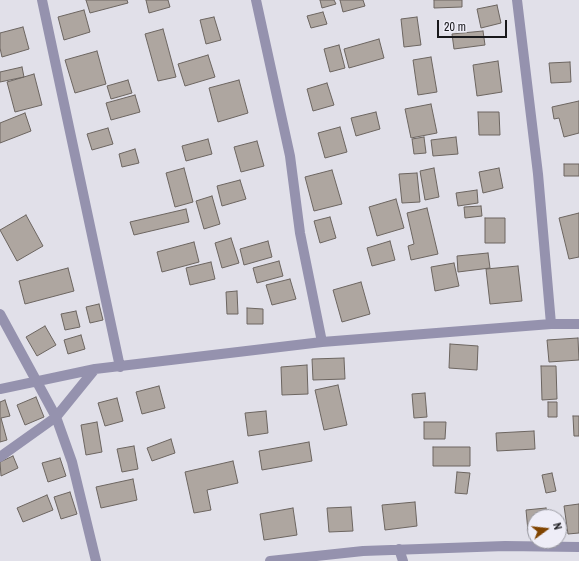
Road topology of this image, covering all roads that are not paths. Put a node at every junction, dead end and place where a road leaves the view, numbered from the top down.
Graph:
1 (42, 0) edge
2 (256, 0) edge
3 (517, 0) edge
4 (0, 314) edge
5 (551, 324) junction
6 (579, 324) edge
7 (322, 342) junction
8 (120, 366) junction
9 (95, 369) junction
10 (37, 380) junction
11 (0, 389) edge
12 (56, 417) junction
13 (0, 457) edge
14 (579, 547) edge
15 (400, 549) junction
16 (96, 561) edge
17 (270, 561) edge
18 (403, 561) edge

1 - 8 street
2 - 7 street
3 - 5 street
4 - 10 street
5 - 6 street
5 - 7 street
7 - 8 street
8 - 9 street
9 - 10 street
9 - 12 street
10 - 11 street
10 - 12 street
12 - 13 street
12 - 16 street
14 - 15 street
15 - 17 street
15 - 18 street

